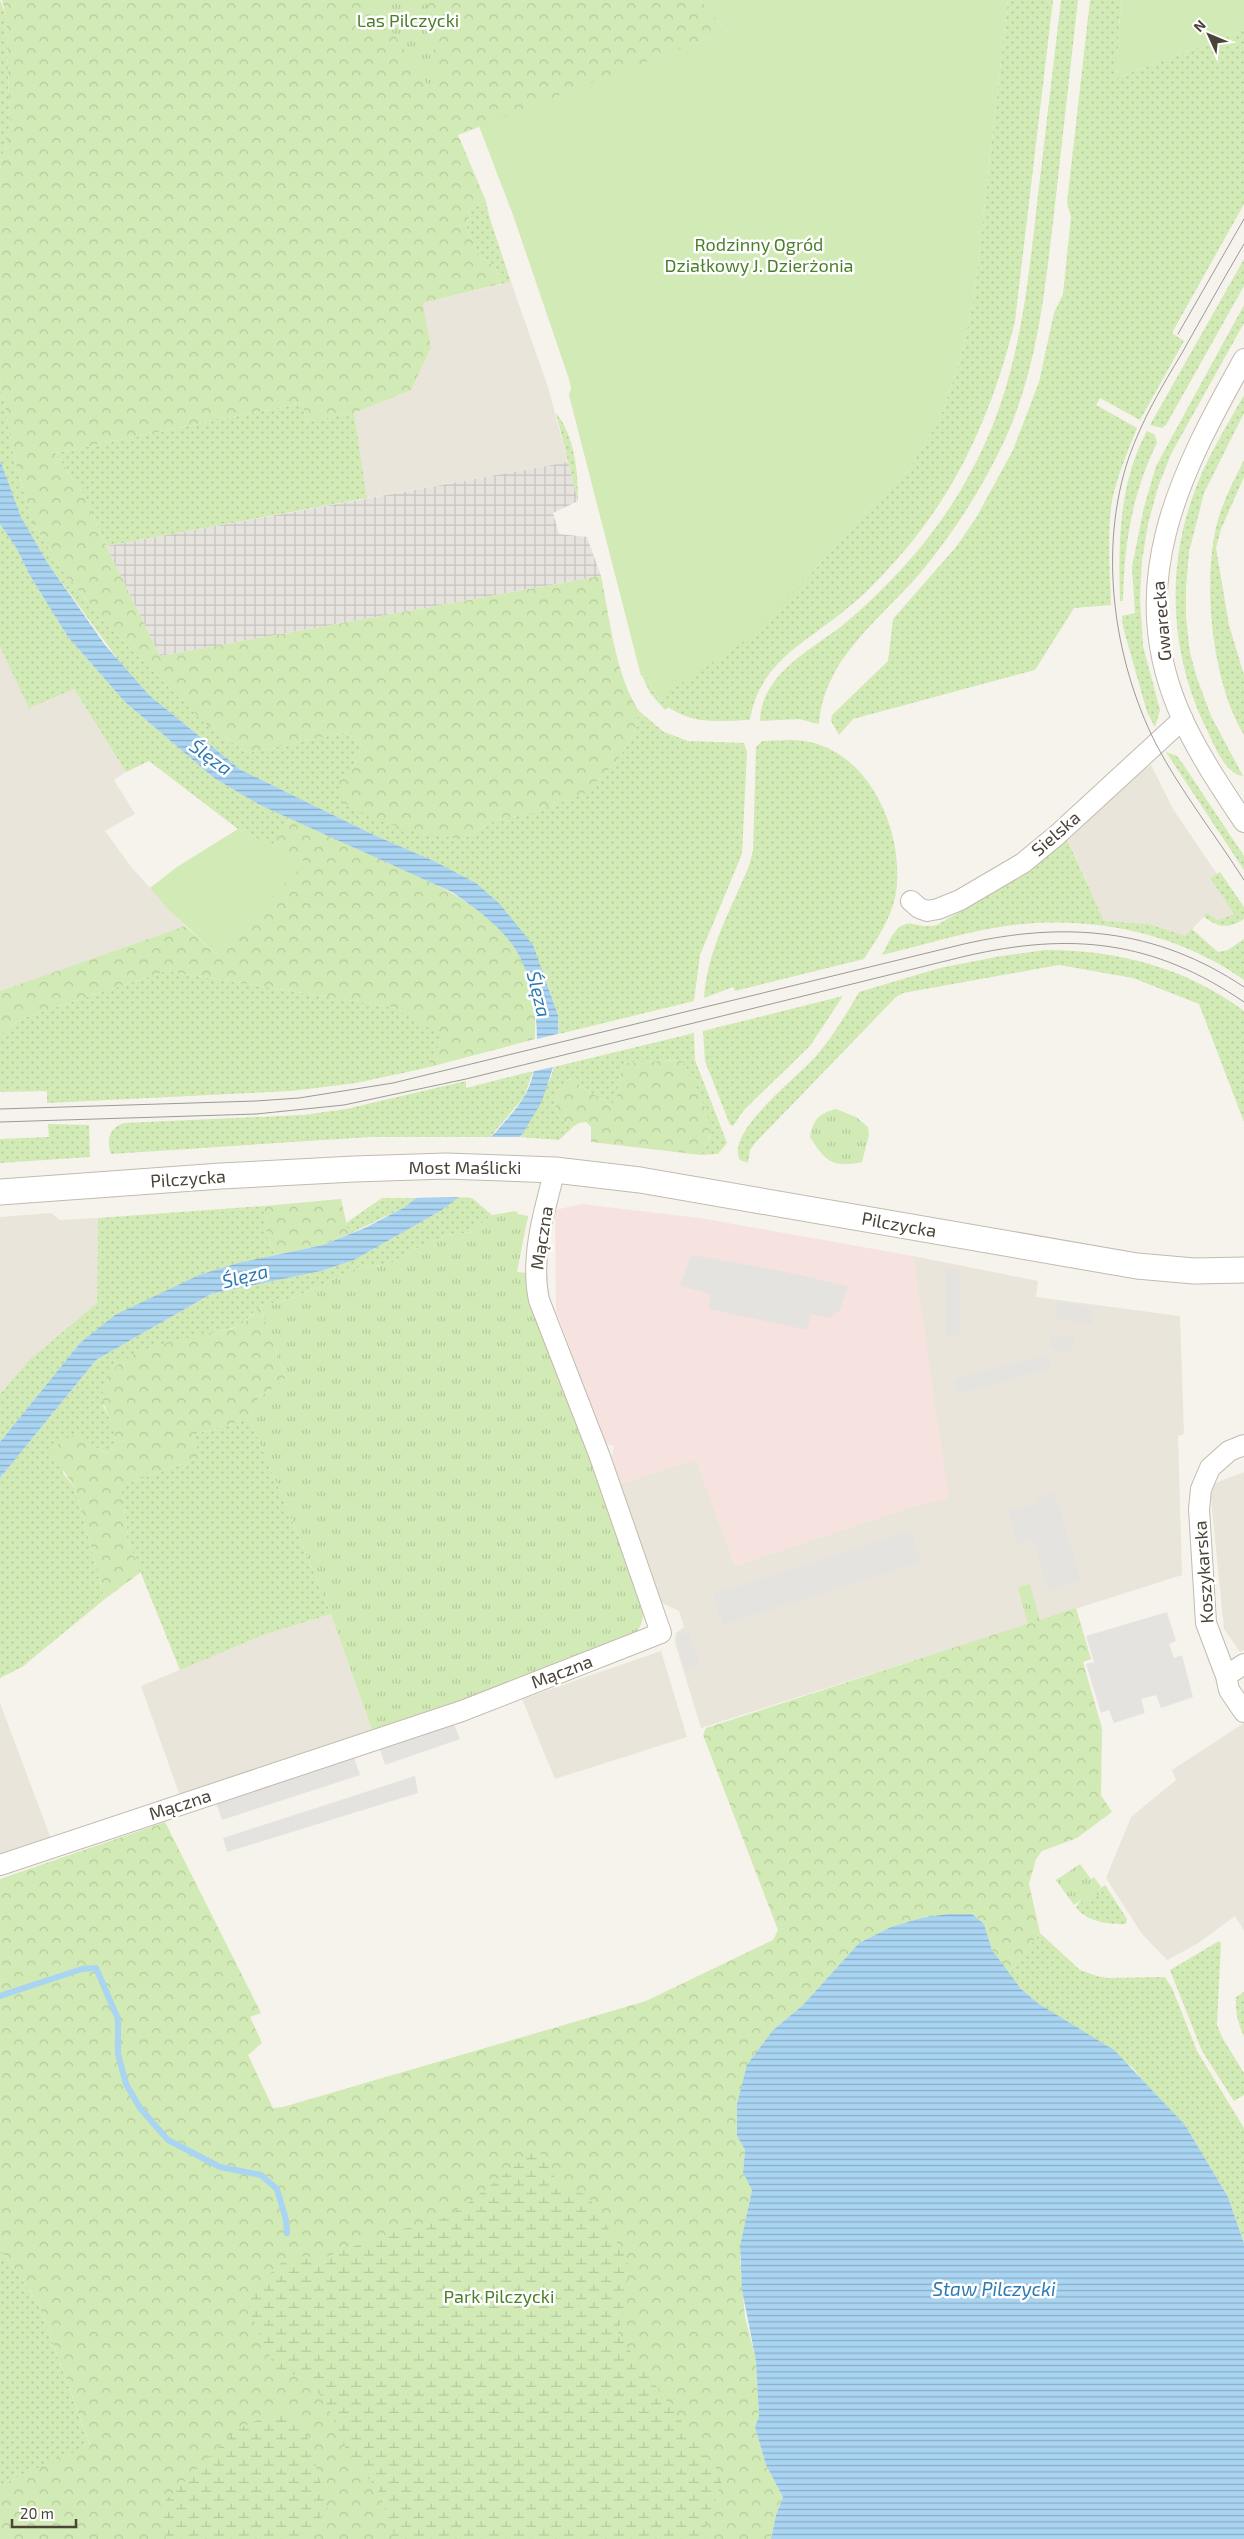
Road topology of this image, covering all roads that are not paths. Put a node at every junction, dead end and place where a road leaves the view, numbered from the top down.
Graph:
1 (1244, 359) edge
2 (1183, 719) junction
3 (1242, 814) edge
4 (911, 901) dead end
5 (376, 1168) joint
6 (555, 1170) junction
7 (0, 1192) edge
8 (1244, 1270) edge
9 (1244, 1444) edge
10 (1244, 1664) edge
11 (1226, 1676) junction
12 (1244, 1712) edge
13 (0, 1865) edge

1 - 2 street, Gwarecka
2 - 3 street, Gwarecka
2 - 4 street, Sielska
5 - 6 street, Most Maślicki
5 - 7 street, Pilczycka
6 - 8 street, Pilczycka
6 - 13 street, Mączna
9 - 11 street, Koszykarska
10 - 11 street
11 - 12 street, Koszykarska

